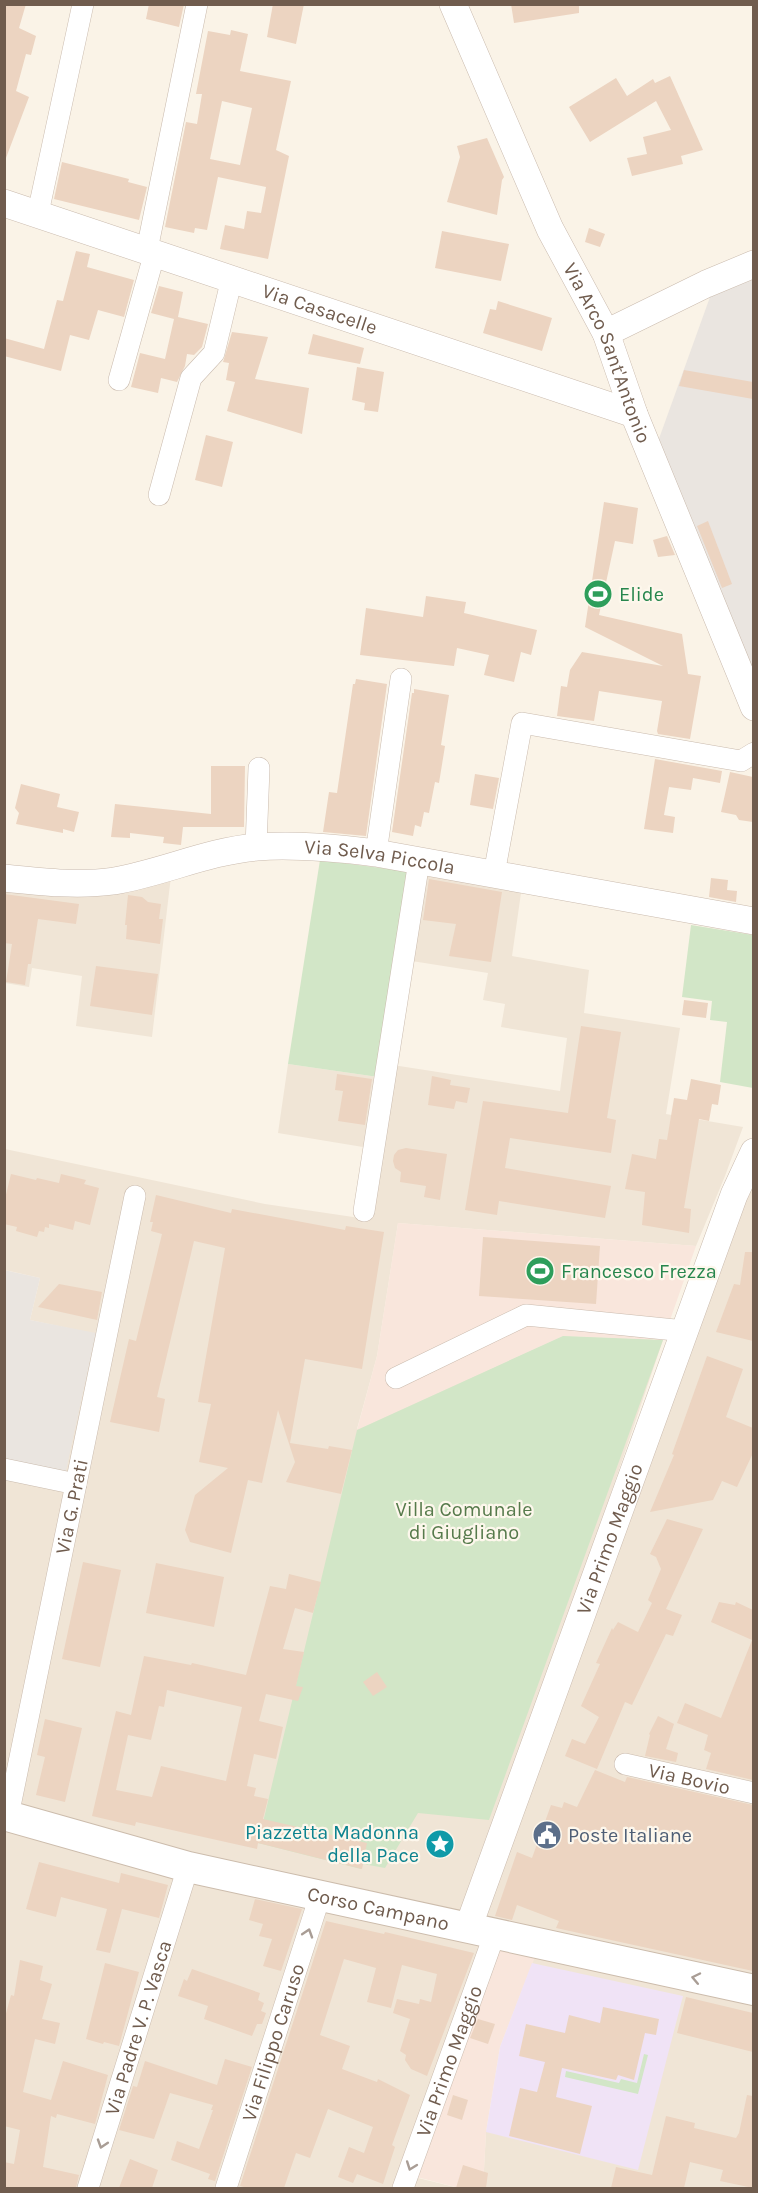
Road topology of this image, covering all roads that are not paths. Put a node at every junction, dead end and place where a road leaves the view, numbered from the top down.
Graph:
1 (83, 4) edge
2 (197, 4) edge
3 (453, 4) edge
4 (4, 203) edge
5 (38, 213) junction
6 (151, 251) junction
7 (753, 264) edge
8 (232, 278) junction
9 (606, 333) junction
10 (119, 380) dead end
11 (634, 414) junction
12 (159, 495) dead end
13 (401, 679) dead end
14 (753, 707) edge
15 (753, 753) edge
16 (259, 768) dead end
17 (256, 847) junction
18 (376, 853) junction
19 (419, 861) junction
20 (494, 874) junction
21 (4, 878) edge
22 (753, 921) edge
23 (753, 1152) edge
24 (135, 1196) dead end
25 (364, 1211) dead end
26 (685, 1330) junction
27 (396, 1378) dead end
28 (4, 1469) edge
29 (76, 1484) junction
30 (625, 1764) dead end
31 (753, 1793) edge
32 (6, 1816) edge
33 (188, 1867) junction
34 (320, 1896) junction
35 (481, 1930) junction
36 (753, 1990) edge
37 (88, 2188) edge
38 (226, 2188) edge
39 (403, 2188) edge

1 - 5 street
2 - 6 street
3 - 9 street, Via Arco Sant'Antonio
4 - 5 street, Via Casacelle
5 - 6 street, Via Casacelle
6 - 8 street, Via Casacelle
6 - 10 street
7 - 9 street
8 - 11 street, Via Casacelle
8 - 12 street
9 - 11 street, Via Arco Sant'Antonio
11 - 14 street, Via Arco Sant'Antonio
13 - 18 street
15 - 20 street
16 - 17 street
17 - 18 street, Via Selva Piccola
17 - 21 street, Via Selva Piccola
18 - 19 street, Via Selva Piccola
19 - 20 street, Via Selva Piccola
19 - 25 street
20 - 22 street, Via Selva Piccola
23 - 26 street, Via Primo Maggio
24 - 29 street, Via G. Prati
26 - 27 street
26 - 35 street, Via Primo Maggio
28 - 29 street
29 - 32 street, Via G. Prati
30 - 31 street, Via Bovio
32 - 33 main road, Corso Campano
33 - 34 main road, Corso Campano
33 -> 37 street, Via Padre V. P. Vasca
34 - 35 main road, Corso Campano
38 -> 34 street, Via Filippo Caruso
36 -> 35 main road, Corso Campano
35 -> 39 street, Via Primo Maggio

